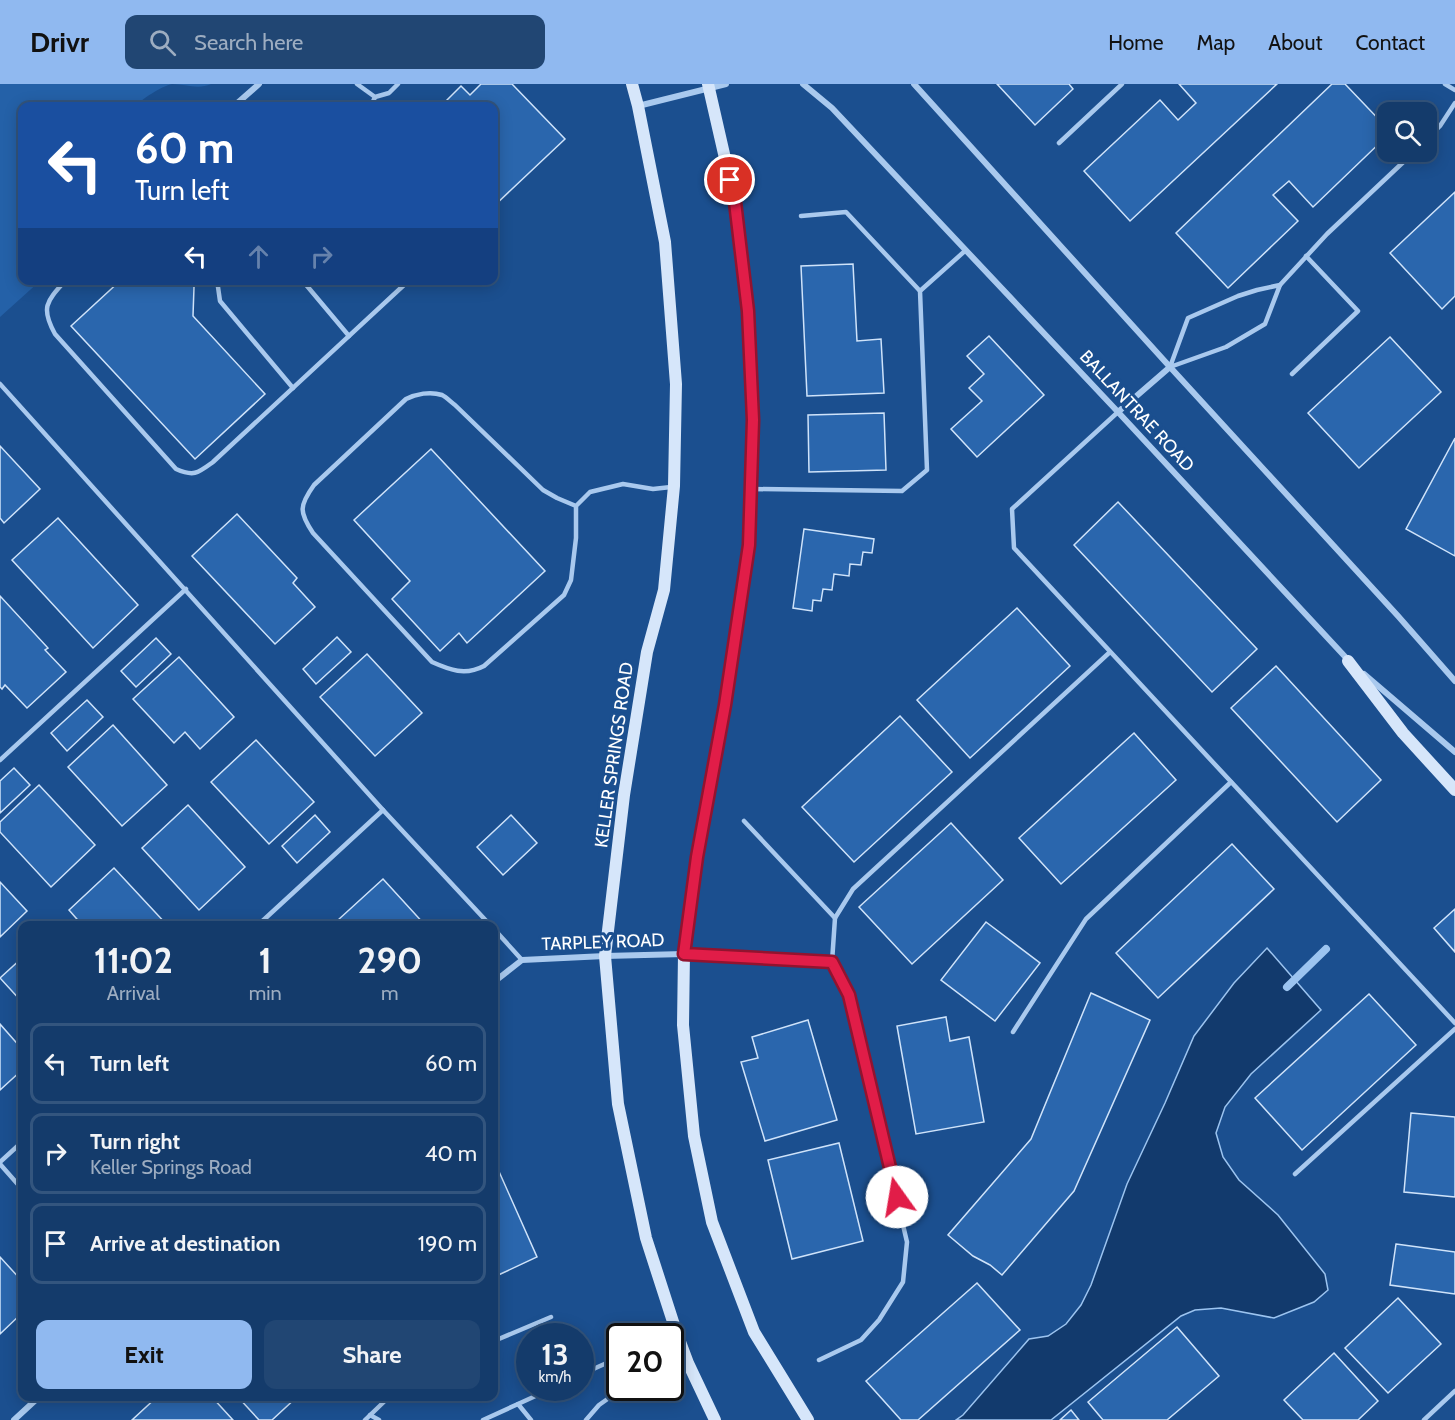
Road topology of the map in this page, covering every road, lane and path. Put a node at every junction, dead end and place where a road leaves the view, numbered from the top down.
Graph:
1 (259, 84) edge
2 (357, 84) edge
3 (398, 84) edge
4 (632, 84) edge
5 (726, 84) edge
6 (803, 84) edge
7 (914, 84) edge
8 (1122, 84) edge
9 (1445, 84) edge
10 (709, 86) edge
11 (1455, 90) edge
12 (375, 97) junction
13 (239, 102) edge
14 (373, 102) edge
15 (1455, 103) edge
16 (638, 106) junction
17 (1437, 129) edge
18 (1059, 143) dead end
19 (1403, 162) edge
20 (801, 216) dead end
21 (966, 250) junction
22 (1306, 256) junction
23 (61, 285) edge
24 (218, 285) edge
25 (306, 285) edge
26 (405, 285) edge
27 (1280, 285) junction
28 (920, 291) junction
29 (349, 336) junction
30 (1170, 367) junction
31 (1292, 374) dead end
32 (0, 384) edge
33 (293, 388) junction
34 (1118, 412) junction
35 (674, 486) junction
36 (751, 489) junction
37 (576, 506) junction
38 (186, 589) junction
39 (1110, 652) junction
40 (1348, 661) junction
41 (1455, 681) edge
42 (1455, 752) edge
43 (0, 760) edge
44 (1231, 782) junction
45 (1455, 790) edge
46 (383, 810) junction
47 (744, 821) dead end
48 (835, 918) junction
49 (263, 921) edge
50 (486, 921) edge
51 (498, 934) edge
52 (684, 954) junction
53 (605, 956) junction
54 (522, 960) junction
55 (832, 962) junction
56 (498, 979) edge
57 (1455, 1023) edge
58 (1455, 1029) edge
59 (1013, 1032) dead end
60 (18, 1146) edge
61 (0, 1163) edge
62 (1295, 1174) dead end
63 (18, 1184) edge
64 (550, 1317) dead end
65 (673, 1323) edge
66 (498, 1339) edge
67 (684, 1352) edge
68 (819, 1360) dead end
69 (688, 1363) junction
70 (684, 1365) edge
71 (1455, 1391) edge
72 (606, 1400) edge
73 (35, 1401) edge
74 (385, 1401) edge
75 (525, 1401) edge
76 (518, 1404) junction
77 (370, 1415) junction
78 (14, 1420) edge
79 (365, 1420) edge
80 (379, 1420) edge
81 (483, 1420) edge
82 (531, 1420) edge
83 (586, 1420) edge
84 (715, 1420) edge
85 (808, 1420) edge
86 (1424, 1420) edge

1 - 13 street
2 - 12 lane
3 - 12 lane
4 - 16 main road, KELLER SPRINGS ROAD
5 - 10 street
6 - 21 street, BALLANTRAE ROAD
7 - 30 street
8 - 18 lane
9 - 11 lane
10 - 16 street
10 - 36 main road
12 - 14 lane
15 - 17 lane
16 - 35 main road, KELLER SPRINGS ROAD
19 - 22 lane
20 - 28 lane
21 - 28 lane
21 - 34 street, BALLANTRAE ROAD
22 - 27 lane
22 - 31 lane
23 - 33 lane
24 - 33 lane
25 - 29 lane
26 - 29 lane
27 - 30 lane
27 - 30 lane
28 - 36 lane
29 - 33 lane
30 - 34 street
30 - 41 street
32 - 38 lane
34 - 39 lane
34 - 40 street, BALLANTRAE ROAD
35 - 37 lane
35 - 53 main road, KELLER SPRINGS ROAD
36 - 52 main road
37 - 37 lane
38 - 43 lane
38 - 46 lane
39 - 44 lane
39 - 48 lane
40 - 42 street, BALLANTRAE ROAD
40 - 45 main road
44 - 57 lane
44 - 59 lane
46 - 49 lane
46 - 50 lane
47 - 48 lane
48 - 55 lane
51 - 54 lane
52 - 53 street, TARPLEY ROAD
52 - 55 lane
52 - 85 main road
53 - 54 street, TARPLEY ROAD
53 - 65 main road, KELLER SPRINGS ROAD
54 - 56 street, TARPLEY ROAD
55 - 68 lane
58 - 62 lane
60 - 61 lane
61 - 63 lane
64 - 66 lane
67 - 69 main road, KELLER SPRINGS ROAD
69 - 70 lane
69 - 84 main road, KELLER SPRINGS ROAD
71 - 86 lane
72 - 83 lane
73 - 78 street
74 - 77 lane
75 - 76 lane
76 - 81 lane
76 - 82 lane
77 - 79 lane
77 - 80 lane

